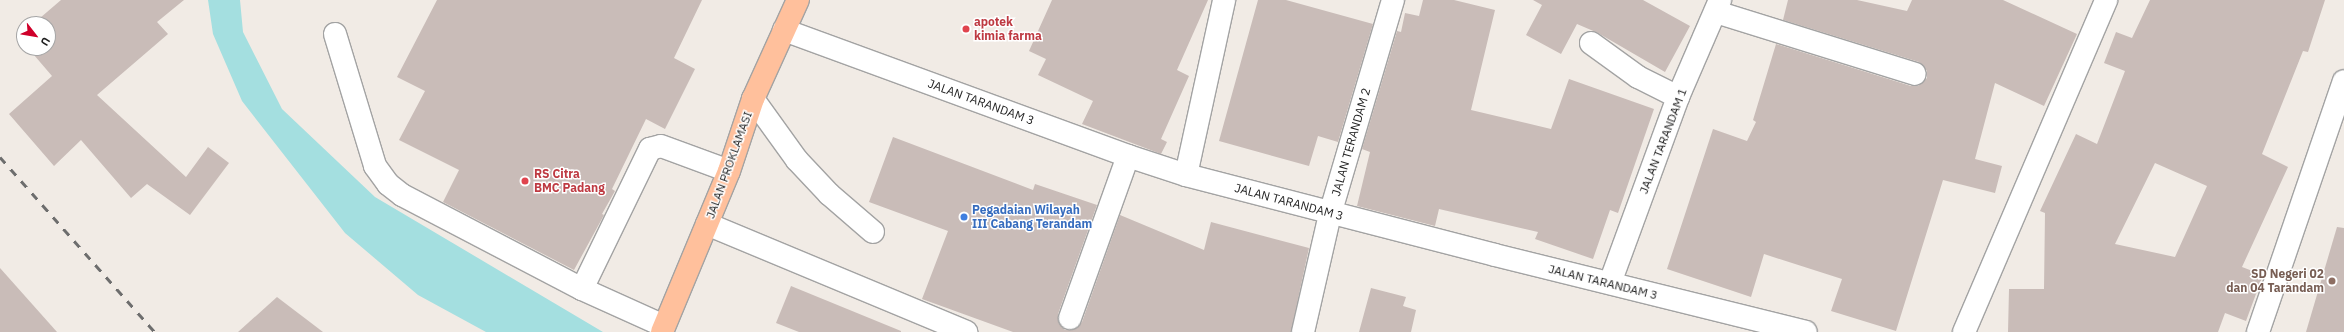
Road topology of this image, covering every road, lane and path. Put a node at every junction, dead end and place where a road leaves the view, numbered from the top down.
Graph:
1 (798, 0) edge
2 (1224, 0) edge
3 (1393, 0) edge
4 (2106, 0) edge
5 (1718, 6) edge
6 (784, 30) junction
7 (335, 34) dead end
8 (1591, 43) dead end
9 (1915, 74) dead end
10 (2344, 81) edge
11 (1678, 97) junction
12 (753, 99) junction
13 (1128, 156) junction
14 (729, 171) junction
15 (1186, 175) junction
16 (1330, 214) junction
17 (707, 224) junction
18 (873, 232) dead end
19 (1610, 283) junction
20 (582, 289) junction
21 (1070, 318) dead end
22 (663, 329) edge
23 (966, 332) edge
24 (1303, 332) edge
25 (1806, 332) edge
26 (1964, 332) edge
27 (2258, 332) edge

1 - 6 main road, JALAN PROKLAMASI
2 - 15 street
3 - 16 street, JALAN TERANDAM 2
4 - 26 street
5 - 9 street
5 - 11 street, JALAN TARANDAM 1
6 - 12 main road, JALAN PROKLAMASI
6 - 13 street, JALAN TARANDAM 3
7 - 20 street
8 - 11 street
10 - 27 street
11 - 19 street, JALAN TARANDAM 1
12 - 14 main road, JALAN PROKLAMASI
12 - 18 street
13 - 15 street, JALAN TARANDAM 3
13 - 21 street
14 - 17 main road, JALAN PROKLAMASI
14 - 20 street
15 - 16 street, JALAN TARANDAM 3
16 - 19 street, JALAN TARANDAM 3
16 - 24 street, JALAN TERANDAM 2
17 - 22 main road, JALAN PROKLAMASI
17 - 23 street
19 - 25 street, JALAN TARANDAM 3
20 - 22 street

